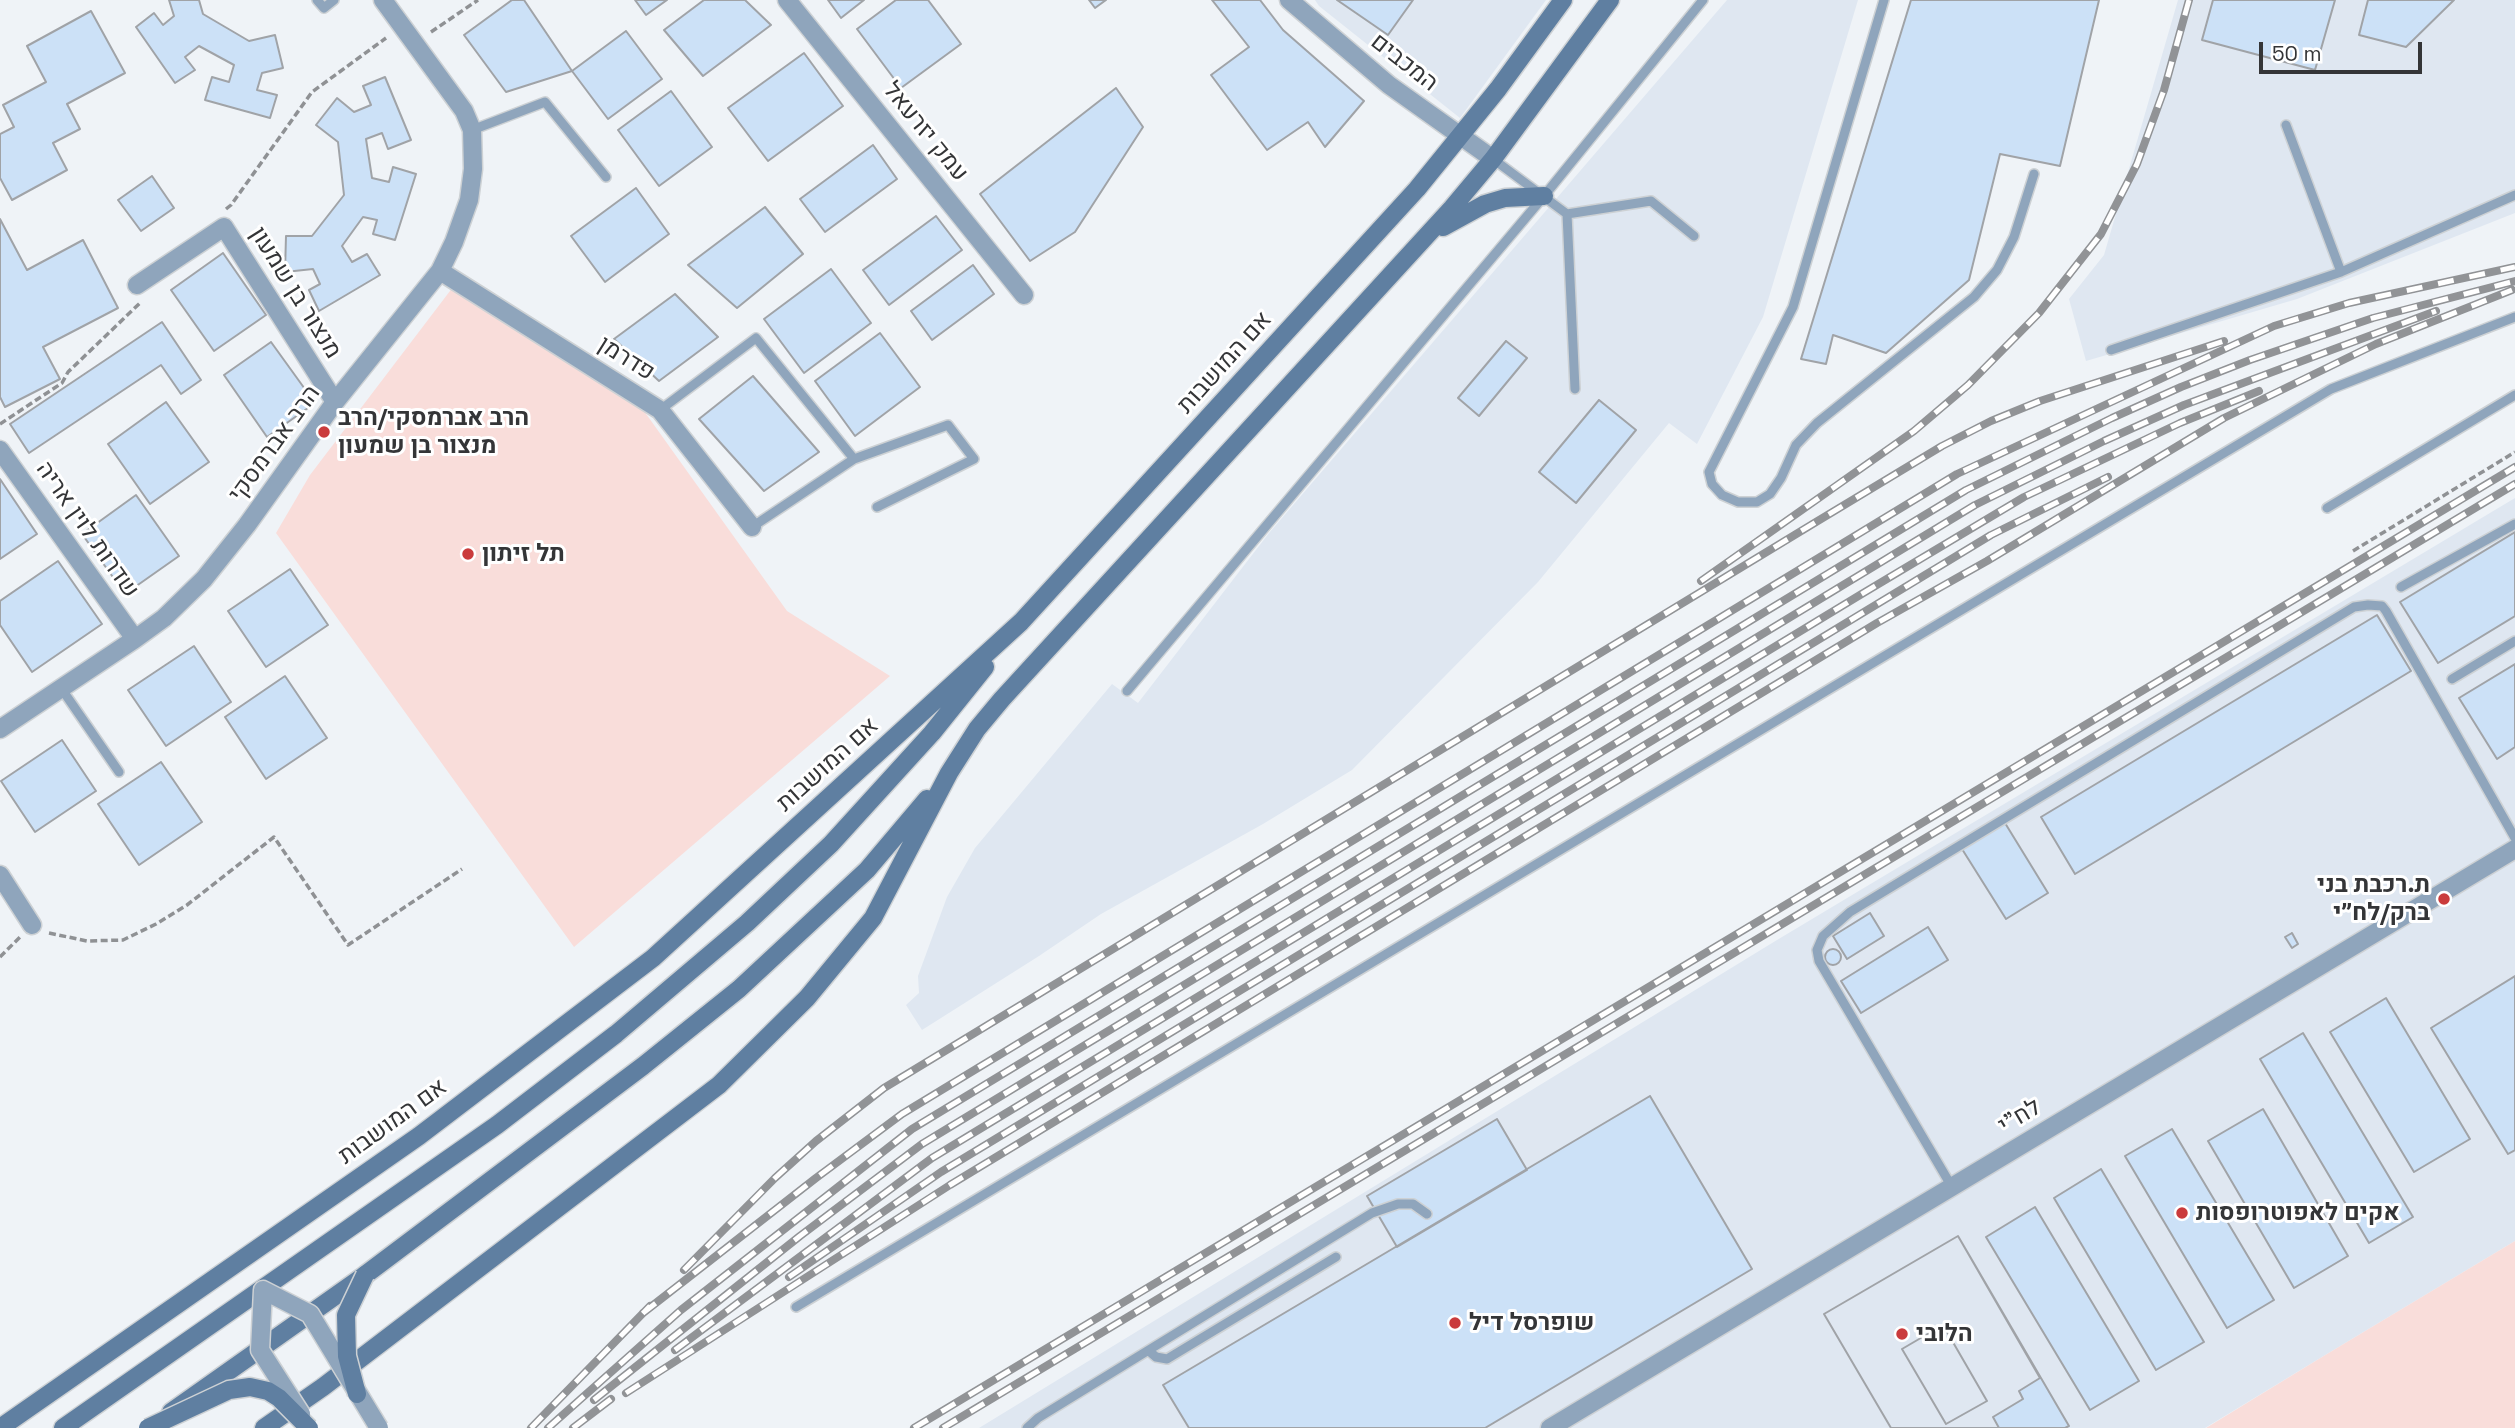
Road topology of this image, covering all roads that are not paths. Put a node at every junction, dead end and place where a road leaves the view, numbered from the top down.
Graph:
1 (317, 0) edge
2 (334, 0) edge
3 (383, 0) edge
4 (787, 0) edge
5 (1290, 0) edge
6 (1563, 0) edge
7 (1610, 0) edge
8 (1703, 0) edge
9 (1884, 0) edge
10 (2286, 125) dead end
11 (472, 130) junction
12 (1462, 136) junction
13 (1493, 159) junction
14 (2034, 174) dead end
15 (606, 177) dead end
16 (2515, 195) edge
17 (1544, 196) junction
18 (1567, 214) junction
19 (1694, 236) dead end
20 (1425, 239) junction
21 (440, 271) junction
22 (2341, 272) junction
23 (137, 285) dead end
24 (1024, 295) dead end
25 (2515, 317) edge
26 (2111, 350) dead end
27 (1576, 389) dead end
28 (2515, 395) edge
29 (335, 402) junction
30 (660, 410) junction
31 (0, 450) edge
32 (854, 459) junction
33 (877, 507) dead end
34 (2327, 508) dead end
35 (2515, 524) edge
36 (752, 527) joint
37 (2401, 587) dead end
38 (1021, 622) junction
39 (135, 639) junction
40 (2515, 641) edge
41 (2452, 679) dead end
42 (61, 688) junction
43 (1127, 691) dead end
44 (0, 729) edge
45 (119, 772) dead end
46 (949, 774) junction
47 (2515, 838) edge
48 (2515, 849) edge
49 (0, 875) edge
50 (32, 925) road end
51 (1952, 1187) junction
52 (1427, 1213) dead end
53 (1336, 1257) dead end
54 (365, 1275) junction
55 (264, 1290) junction
56 (796, 1307) dead end
57 (310, 1314) junction
58 (260, 1350) junction
59 (1149, 1351) junction
60 (357, 1394) junction
61 (1553, 1427) edge
62 (1, 1428) edge
63 (64, 1428) edge
64 (148, 1428) edge
65 (264, 1428) edge
66 (309, 1428) edge
67 (379, 1428) edge
68 (1027, 1428) edge

1 - 2 lane
3 - 11 street, הרב אברמסקי
4 - 24 street, עמק יזרעאל
5 - 12 street, המכבים
6 - 12 main road, אם המושבות
7 - 13 main road
8 - 17 lane
9 - 14 lane
10 - 22 lane
11 - 15 lane
11 - 21 street, הרב אברמסקי
12 - 13 street, המכבים
12 - 38 main road, אם המושבות
13 - 17 lane
13 - 20 main road
16 - 22 lane
17 - 18 lane
17 - 20 main road
17 - 43 lane
18 - 19 lane
18 - 27 lane
20 - 46 main road
21 - 29 street, הרב אברמסקי
21 - 30 street, פדרמן
22 - 26 lane
23 - 29 street, מנצור בן שמעון
25 - 56 lane
28 - 34 lane
29 - 39 street, הרב אברמסקי
30 - 32 lane
30 - 36 street, פדרמן
31 - 39 street, שדרות לוין אריה
32 - 33 lane
32 - 36 lane
35 - 37 lane
38 - 55 main road
38 - 62 main road, אם המושבות
39 - 42 street, הרב אברמסקי
40 - 41 lane
42 - 44 street, הרב אברמסקי
42 - 45 lane
46 - 54 main road
46 - 65 main road
47 - 51 lane
48 - 51 street, לח"י
49 - 50 street
51 - 61 street, לח"י
52 - 59 lane
53 - 59 lane
54 - 57 main road
54 - 60 main road, bridge
55 - 57 street, bridge
55 - 58 street, bridge
55 - 63 main road
57 - 58 main road
57 - 60 street, bridge
58 - 64 main road, bridge
58 - 66 street, bridge
59 - 68 lane
60 - 67 street, bridge
64 - 66 main road, bridge

